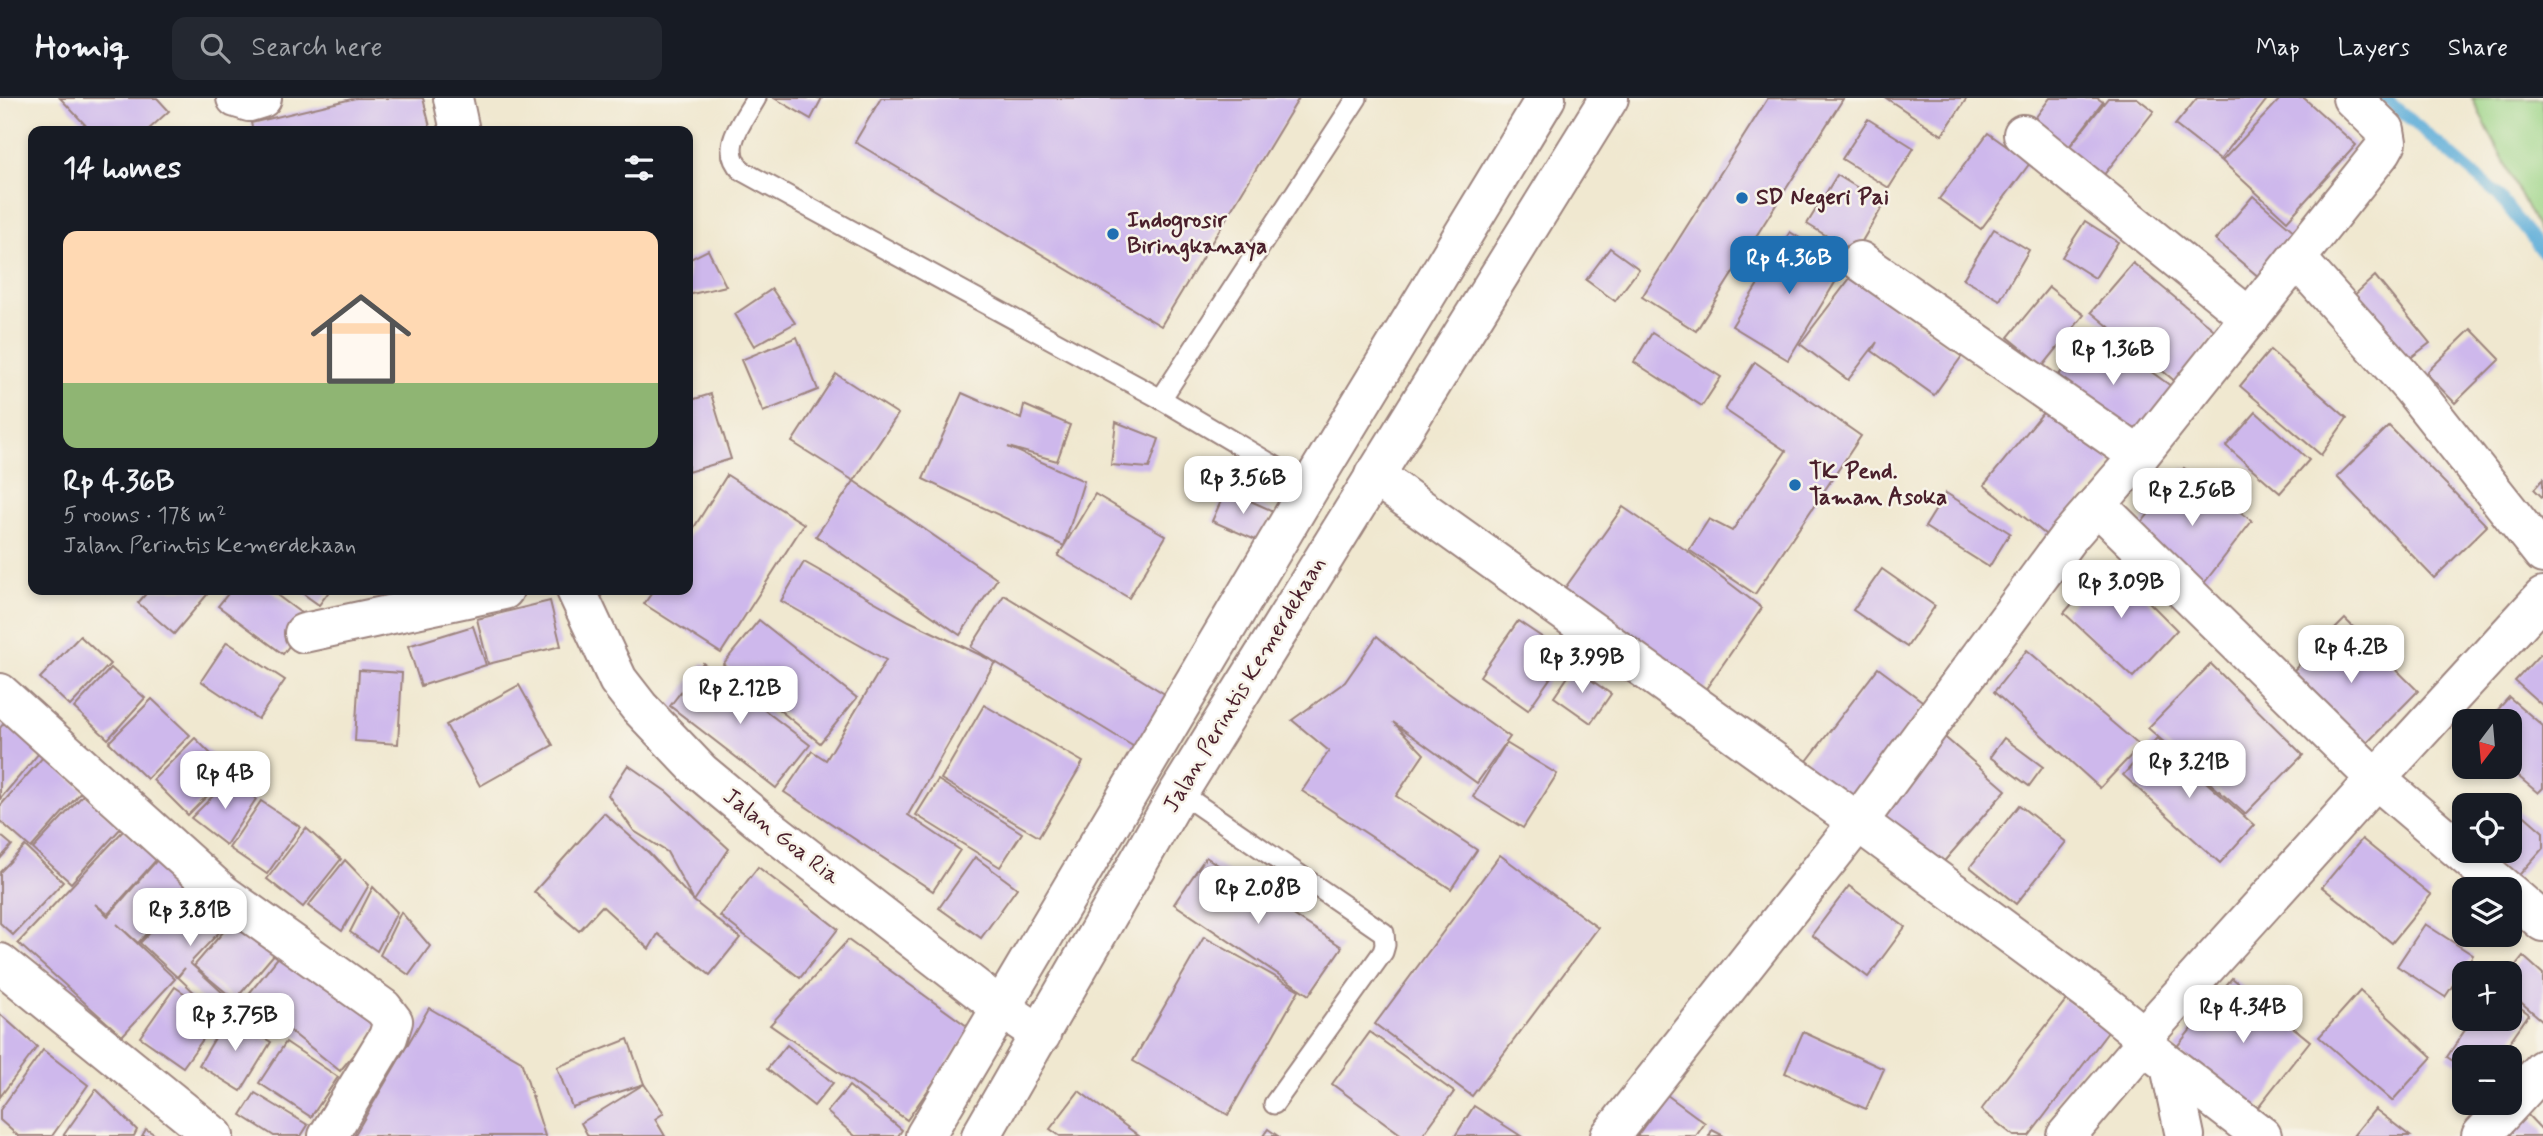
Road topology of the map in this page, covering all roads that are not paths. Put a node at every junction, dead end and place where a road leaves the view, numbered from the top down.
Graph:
1 (236, 98) edge
2 (262, 98) edge
3 (453, 98) edge
4 (756, 98) edge
5 (1357, 98) edge
6 (1546, 98) edge
7 (1609, 98) edge
8 (2352, 98) edge
9 (459, 126) edge
10 (2023, 134) dead end
11 (2297, 259) junction
12 (1860, 261) dead end
13 (2250, 318) junction
14 (1161, 399) junction
15 (2139, 456) junction
16 (1374, 475) junction
17 (1310, 487) junction
18 (2097, 505) junction
19 (2543, 554) edge
20 (481, 595) edge
21 (578, 595) edge
22 (2543, 597) edge
23 (304, 633) dead end
24 (0, 693) edge
25 (2376, 779) junction
26 (1179, 792) junction
27 (1858, 822) junction
28 (2491, 877) edge
29 (2522, 904) edge
30 (2543, 922) edge
31 (0, 963) edge
32 (1000, 1007) junction
33 (1041, 1035) junction
34 (2151, 1050) junction
35 (2543, 1069) edge
36 (1274, 1104) dead end
37 (214, 1136) edge
38 (328, 1136) edge
39 (925, 1136) edge
40 (981, 1136) edge
41 (1610, 1136) edge
42 (2066, 1136) edge
43 (2185, 1136) edge
44 (2262, 1136) edge
45 (2481, 1136) edge

1 - 2 main road
3 - 9 main road
4 - 14 lane
5 - 14 lane
6 - 17 main road, Jalan Perintis Kemerdekaan
7 - 16 main road, Jalan Perintis Kemerdekaan
8 - 11 main road
10 - 13 main road
11 - 13 main road
11 - 19 main road
12 - 15 main road
13 - 15 main road
14 - 17 lane
15 - 18 main road
16 - 26 main road, Jalan Perintis Kemerdekaan
16 - 27 main road
17 - 32 main road, Jalan Perintis Kemerdekaan
18 - 25 main road
18 - 27 main road
20 - 23 main road
21 - 32 main road, Jalan Goa Ria
22 - 25 main road
24 - 38 main road
25 - 28 main road
25 - 34 main road
26 - 33 main road, Jalan Perintis Kemerdekaan
26 - 36 lane
27 - 34 main road
27 - 41 main road
29 - 30 main road
31 - 37 main road
32 - 33 main road, Jalan Goa Ria
32 - 39 main road, Jalan Perintis Kemerdekaan
33 - 40 main road, Jalan Perintis Kemerdekaan
34 - 42 main road
34 - 43 main road
34 - 44 main road
35 - 45 main road

